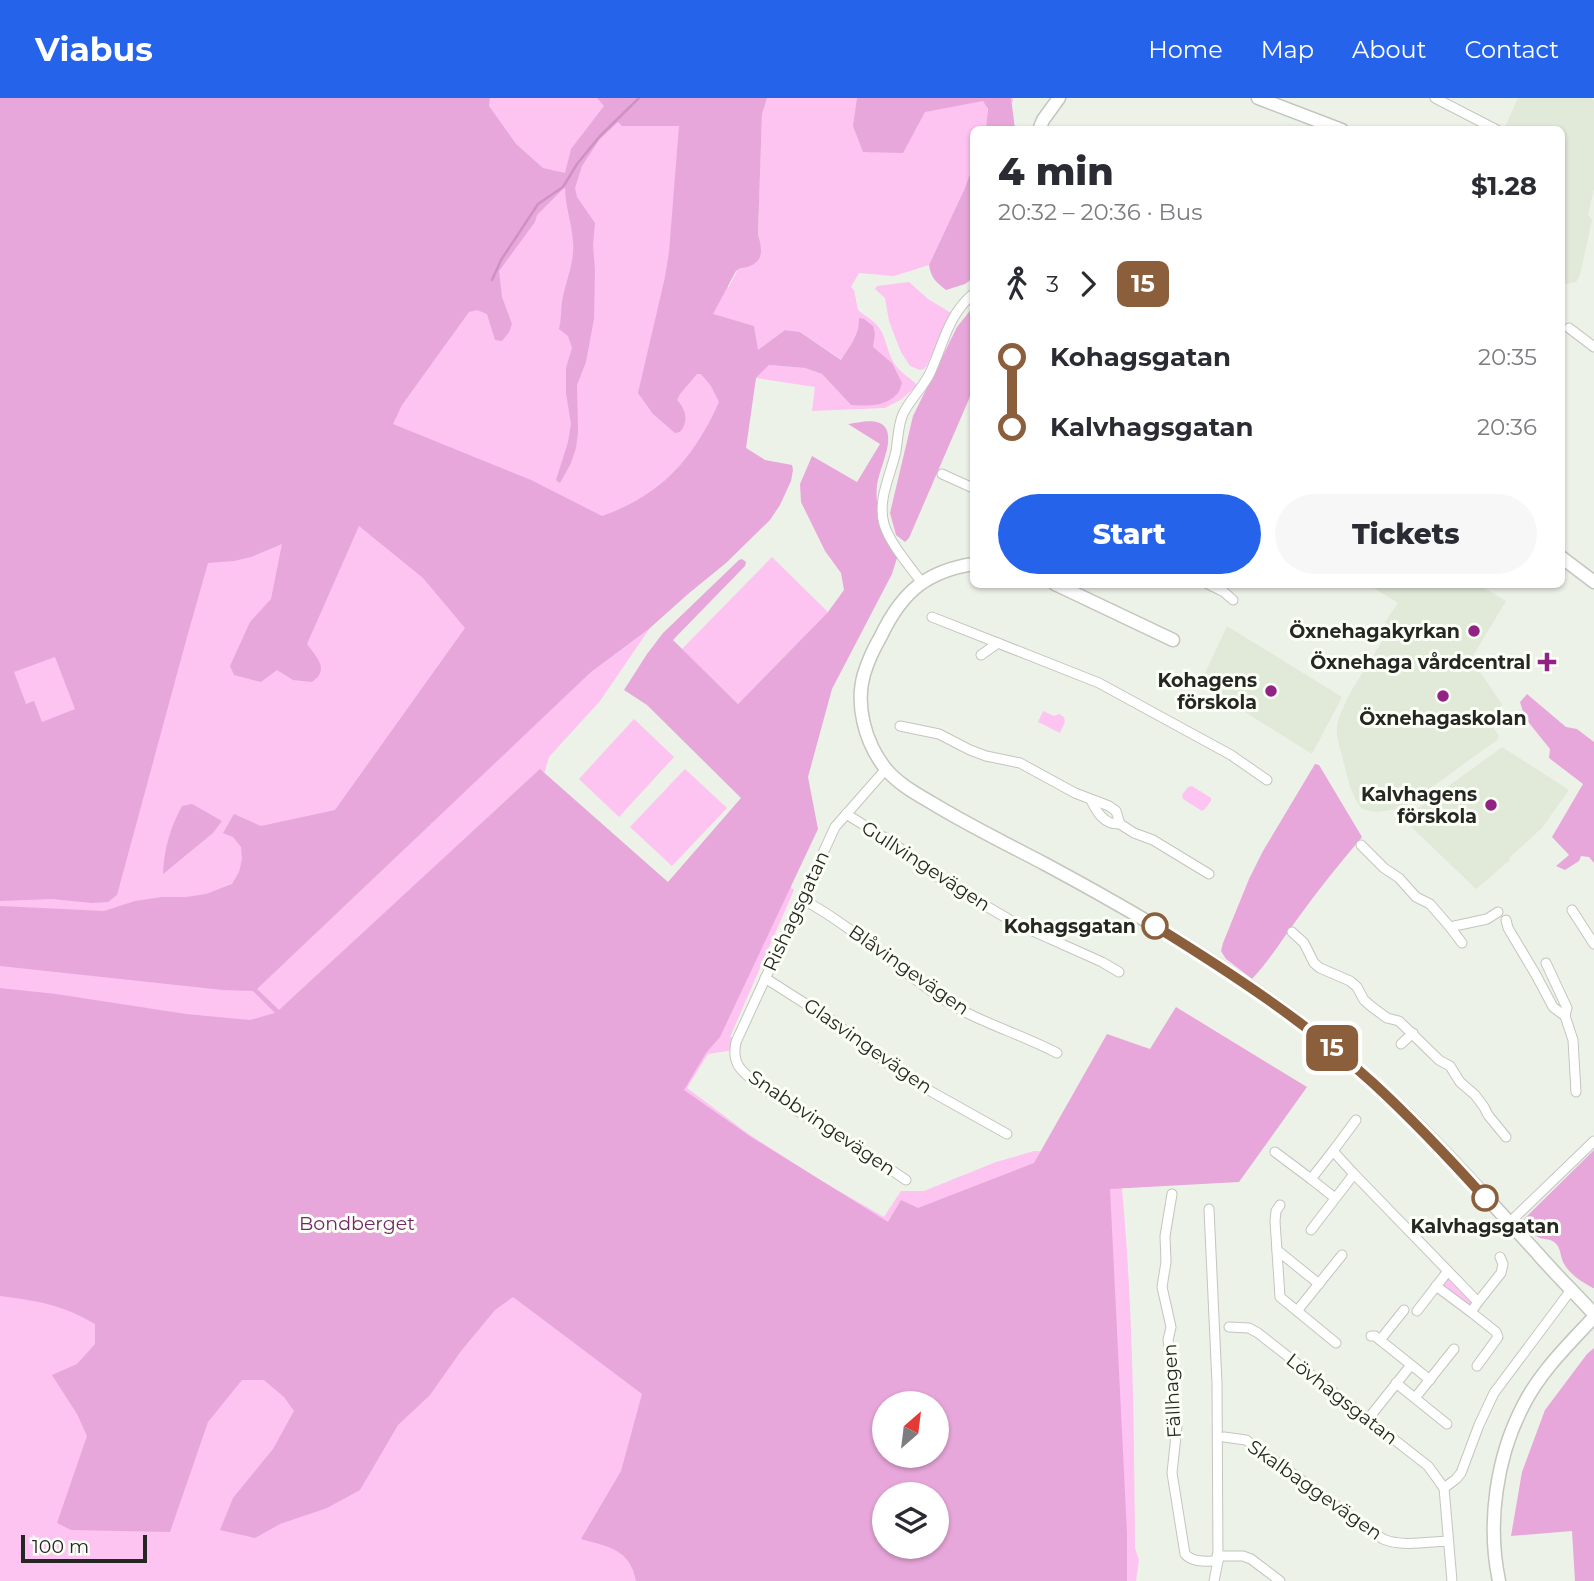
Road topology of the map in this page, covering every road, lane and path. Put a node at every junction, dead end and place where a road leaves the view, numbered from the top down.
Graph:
1 (1059, 98) edge
2 (1258, 98) edge
3 (1435, 98) edge
4 (1041, 126) edge
5 (1332, 126) edge
6 (1489, 126) edge
7 (970, 297) edge
8 (1569, 328) dead end
9 (1594, 346) edge
10 (942, 474) dead end
11 (970, 487) edge
12 (1565, 560) edge
13 (970, 565) edge
14 (1594, 582) edge
15 (922, 583) junction
16 (1063, 588) edge
17 (1216, 588) edge
18 (1233, 600) dead end
19 (932, 618) dead end
20 (1173, 640) dead end
21 (998, 643) junction
22 (981, 655) dead end
23 (900, 726) dead end
24 (886, 769) junction
25 (1267, 780) dead end
26 (846, 814) junction
27 (1361, 845) dead end
28 (1209, 874) dead end
29 (802, 899) junction
30 (1572, 910) dead end
31 (1499, 912) dead end
32 (1506, 920) dead end
33 (1450, 927) junction
34 (1292, 932) dead end
35 (1462, 943) dead end
36 (1594, 944) edge
37 (1546, 963) dead end
38 (1119, 972) dead end
39 (765, 978) junction
40 (1566, 1016) junction
41 (1413, 1033) junction
42 (1401, 1045) dead end
43 (1057, 1053) dead end
44 (738, 1066) joint
45 (1576, 1092) dead end
46 (1356, 1120) dead end
47 (1007, 1134) dead end
48 (1506, 1137) dead end
49 (1594, 1141) edge
50 (1333, 1151) junction
51 (1275, 1152) dead end
52 (1354, 1174) junction
53 (1311, 1179) junction
54 (906, 1180) dead end
55 (1172, 1194) dead end
56 (1335, 1198) junction
57 (1280, 1205) dead end
58 (1209, 1209) dead end
59 (1509, 1223) junction
60 (1311, 1230) dead end
61 (1277, 1250) junction
62 (1342, 1255) dead end
63 (1500, 1257) dead end
64 (1448, 1271) junction
65 (1319, 1284) junction
66 (1436, 1286) junction
67 (1571, 1290) junction
68 (1478, 1302) junction
69 (1404, 1310) dead end
70 (1297, 1311) junction
71 (1417, 1311) dead end
72 (1471, 1312) junction
73 (1594, 1316) edge
74 (1230, 1327) dead end
75 (1336, 1343) dead end
76 (1454, 1349) dead end
77 (1411, 1365) junction
78 (1477, 1366) dead end
79 (1430, 1380) junction
80 (1396, 1383) junction
81 (1415, 1398) junction
82 (1368, 1419) junction
83 (1447, 1423) dead end
84 (1224, 1437) dead end
85 (1444, 1488) junction
86 (1447, 1541) junction
87 (1217, 1559) junction
88 (1214, 1581) edge
89 (1280, 1581) edge
90 (1451, 1581) edge
91 (1499, 1581) edge

1 - 4 street
2 - 5 street
3 - 6 street
7 - 15 street
8 - 9 street
10 - 11 street
12 - 14 street
13 - 15 street
15 - 24 street
16 - 20 street
17 - 18 street
19 - 21 street
21 - 22 street
21 - 25 street
23 - 28 street
24 - 26 street, Rishagsgatan
24 - 59 street
26 - 29 street, Rishagsgatan
26 - 38 street, Gullvingevägen
27 - 33 street
29 - 39 street, Rishagsgatan
29 - 43 street, Blåvingevägen
30 - 36 street
31 - 33 street
32 - 40 street
33 - 35 street
34 - 41 street
37 - 40 street
39 - 44 street, Rishagsgatan
39 - 47 street, Glasvingevägen
40 - 45 street
41 - 42 street
41 - 48 street
44 - 54 street, Snabbvingevägen
46 - 50 street
49 - 59 street
50 - 52 street
50 - 53 street
51 - 53 street
52 - 56 street
52 - 64 street
53 - 56 street
55 - 87 street, Fällhagen
56 - 60 street
57 - 61 street
58 - 87 street
59 - 67 street
61 - 65 street
61 - 70 street
62 - 65 street
63 - 68 street
64 - 66 street
64 - 68 street
65 - 70 street
66 - 71 street
66 - 72 street
67 - 73 street
67 - 85 street
68 - 72 street
69 - 77 street
70 - 75 street
72 - 78 street
73 - 91 street
74 - 82 street, Lövhagsgatan
76 - 79 street
77 - 79 street
77 - 80 street
79 - 81 street
80 - 81 street
80 - 82 street
81 - 83 street
82 - 85 street, Lövhagsgatan
84 - 86 street, Skalbaggevägen
85 - 86 street
86 - 90 street
87 - 88 street
87 - 89 street

